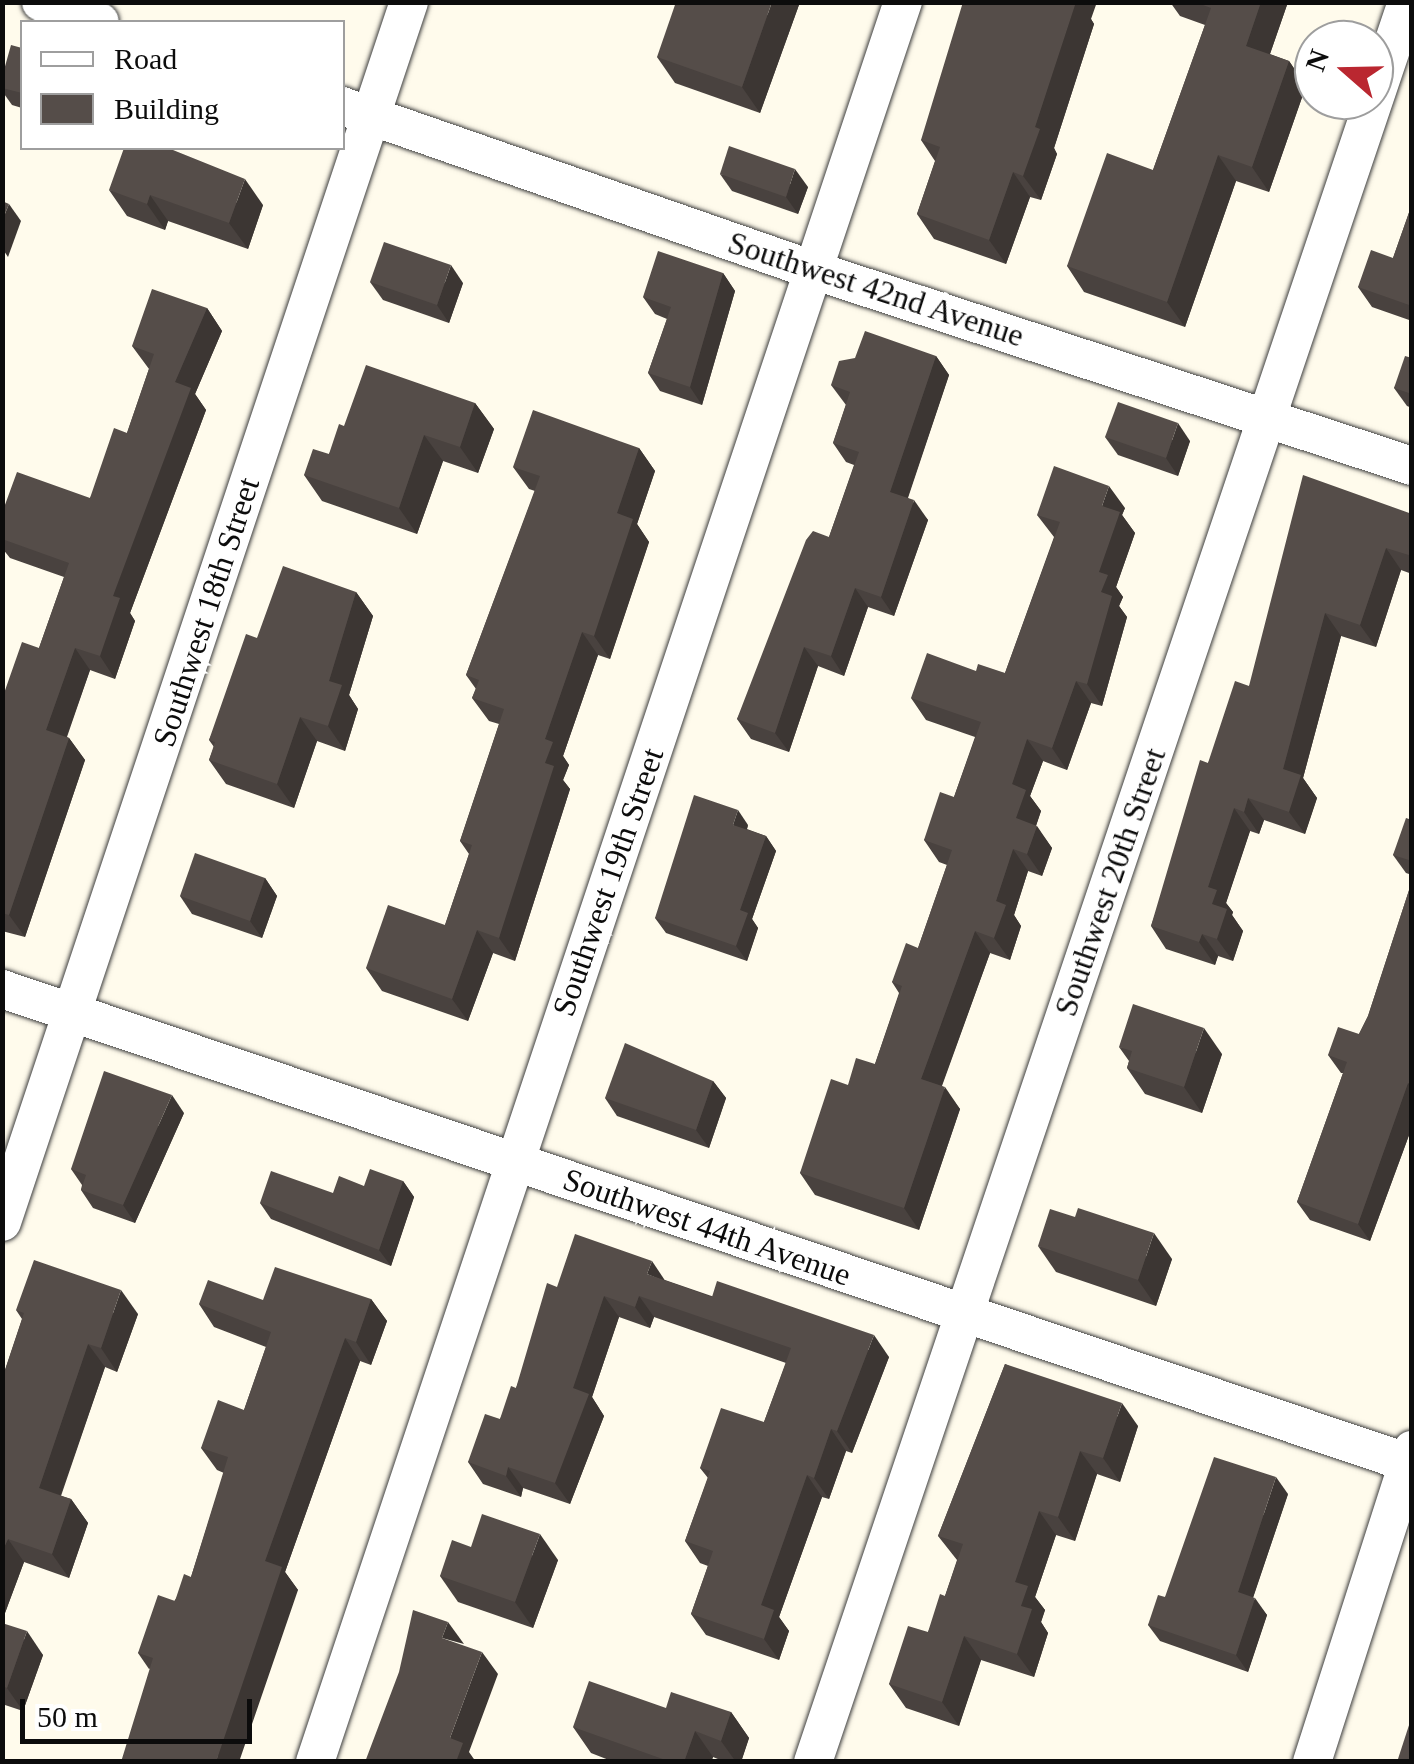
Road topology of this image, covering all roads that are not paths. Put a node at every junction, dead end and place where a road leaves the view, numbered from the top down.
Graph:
1 (42, 2) edge
2 (410, 2) edge
3 (904, 2) edge
4 (1407, 2) edge
5 (94, 20) edge
6 (357, 111) edge
7 (345, 149) edge
8 (345, 150) edge
9 (813, 270) junction
10 (1272, 417) junction
11 (1412, 466) edge
12 (2, 989) edge
13 (72, 1012) junction
14 (514, 1163) junction
15 (2, 1222) edge
16 (962, 1313) junction
17 (1410, 1458) edge
18 (315, 1762) edge
19 (813, 1762) edge
20 (1312, 1762) edge

1 - 5 street
2 - 6 street, Southwest 18th Street
3 - 9 street, Southwest 19th Street
4 - 10 street, Southwest 20th Street
6 - 7 street, Southwest 18th Street
6 - 9 street, Southwest 42nd Avenue
8 - 13 street, Southwest 18th Street
9 - 10 street, Southwest 42nd Avenue
9 - 14 street, Southwest 19th Street
10 - 11 street, Southwest 42nd Avenue
10 - 16 street, Southwest 20th Street
12 - 13 street, Southwest 44th Avenue
13 - 14 street, Southwest 44th Avenue
13 - 15 street, Southwest 18th Street
14 - 16 street, Southwest 44th Avenue
14 - 18 street, Southwest 19th Street
16 - 17 street, Southwest 44th Avenue
16 - 19 street, Southwest 20th Street
17 - 20 street

